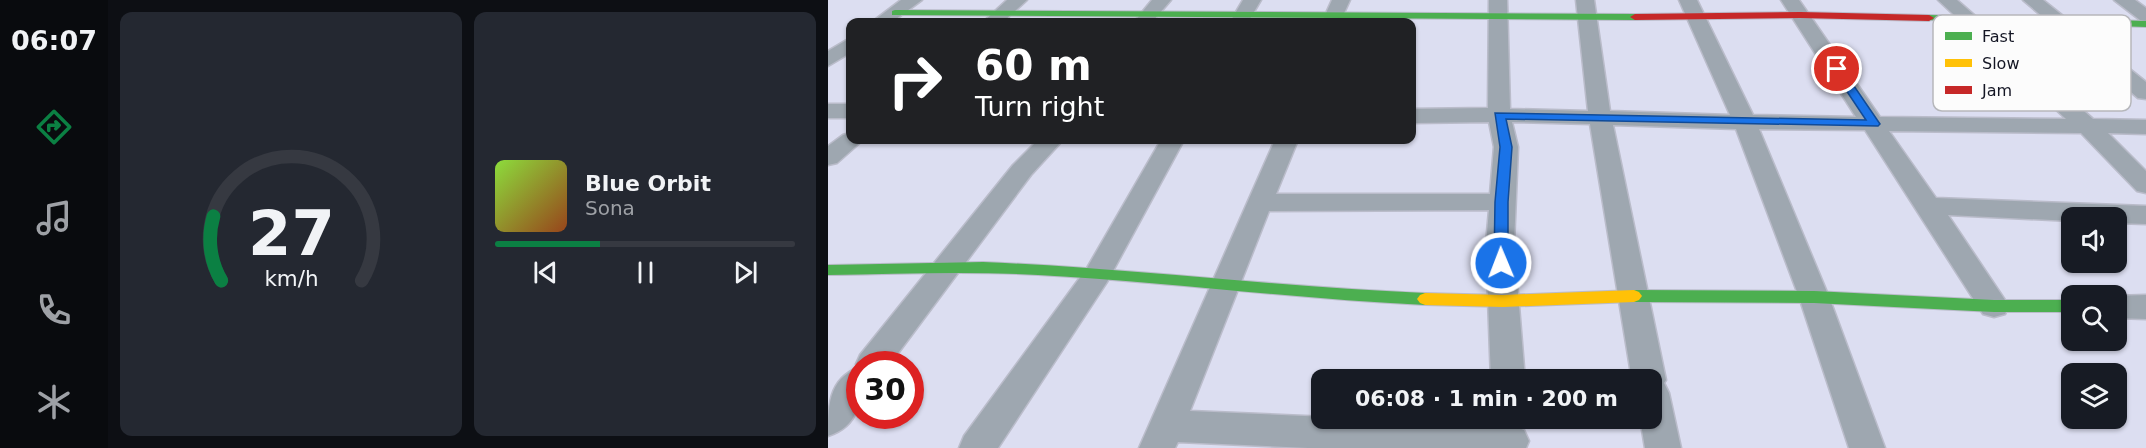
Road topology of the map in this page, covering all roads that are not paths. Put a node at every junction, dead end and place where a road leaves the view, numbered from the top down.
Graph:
1 (914, 0) edge
2 (1341, 0) edge
3 (1947, 0) edge
4 (2032, 0) edge
5 (2123, 0) edge
6 (1795, 7) edge
7 (1692, 8) edge
8 (1499, 9) edge
9 (1586, 9) edge
10 (1005, 12) edge
11 (1152, 12) edge
12 (1245, 12) edge
13 (1961, 15) edge
14 (2051, 15) edge
15 (2146, 16) edge
16 (1933, 17) edge
17 (888, 18) edge
18 (1310, 18) edge
19 (1333, 18) edge
20 (1362, 18) edge
21 (2131, 24) edge
22 (2146, 24) edge
23 (846, 47) edge
24 (828, 60) edge
25 (2131, 81) edge
26 (2146, 93) edge
27 (828, 111) edge
28 (846, 111) edge
29 (2070, 111) edge
30 (1499, 115) junction
31 (1416, 116) edge
32 (1600, 117) junction
33 (1745, 122) junction
34 (1874, 124) junction
35 (2087, 126) junction
36 (2146, 127) edge
37 (846, 144) edge
38 (1047, 144) edge
39 (1170, 144) edge
40 (1284, 144) edge
41 (828, 158) edge
42 (2146, 185) edge
43 (1501, 202) junction
44 (1260, 203) junction
45 (1928, 206) junction
46 (2146, 215) edge
47 (947, 268) junction
48 (828, 270) edge
49 (1097, 275) junction
50 (1228, 284) junction
51 (1632, 296) junction
52 (1814, 297) junction
53 (1503, 300) junction
54 (1994, 306) junction
55 (2061, 306) edge
56 (2127, 306) edge
57 (2146, 306) edge
58 (882, 351) edge
59 (1507, 369) edge
60 (1647, 369) edge
61 (846, 398) edge
62 (828, 421) edge
63 (1659, 429) edge
64 (1511, 436) edge
65 (1162, 437) edge
66 (977, 448) edge
67 (1663, 448) edge
68 (1867, 448) edge

1 - 17 street
2 - 19 street
3 - 13 street
4 - 14 street
5 - 15 street
6 - 7 street
6 - 16 street
6 - 34 street
7 - 9 street
7 - 33 street
8 - 9 street
8 - 20 street
8 - 30 street
9 - 32 street
10 - 11 street
10 - 17 street
11 - 12 street
12 - 18 street
21 - 22 street
23 - 24 street
25 - 26 street
27 - 28 street
29 - 35 street
30 - 31 street
30 - 32 street
30 - 43 street
32 - 33 street
32 - 51 street
33 - 34 street
33 - 52 street
34 - 35 street
34 - 45 street
35 - 36 street
35 - 42 street
37 - 41 street
38 - 47 street
39 - 49 street
40 - 44 street
43 - 44 street
43 - 53 street
44 - 50 street
45 - 46 street
45 - 54 street
47 - 48 street
47 - 49 street
47 - 58 street
49 - 50 street
49 - 66 street
50 - 53 street
50 - 65 street
51 - 52 street
51 - 53 street
51 - 60 street
52 - 54 street
52 - 68 street
53 - 59 street
54 - 55 street
56 - 57 street
61 - 62 street
63 - 67 street
64 - 65 street

